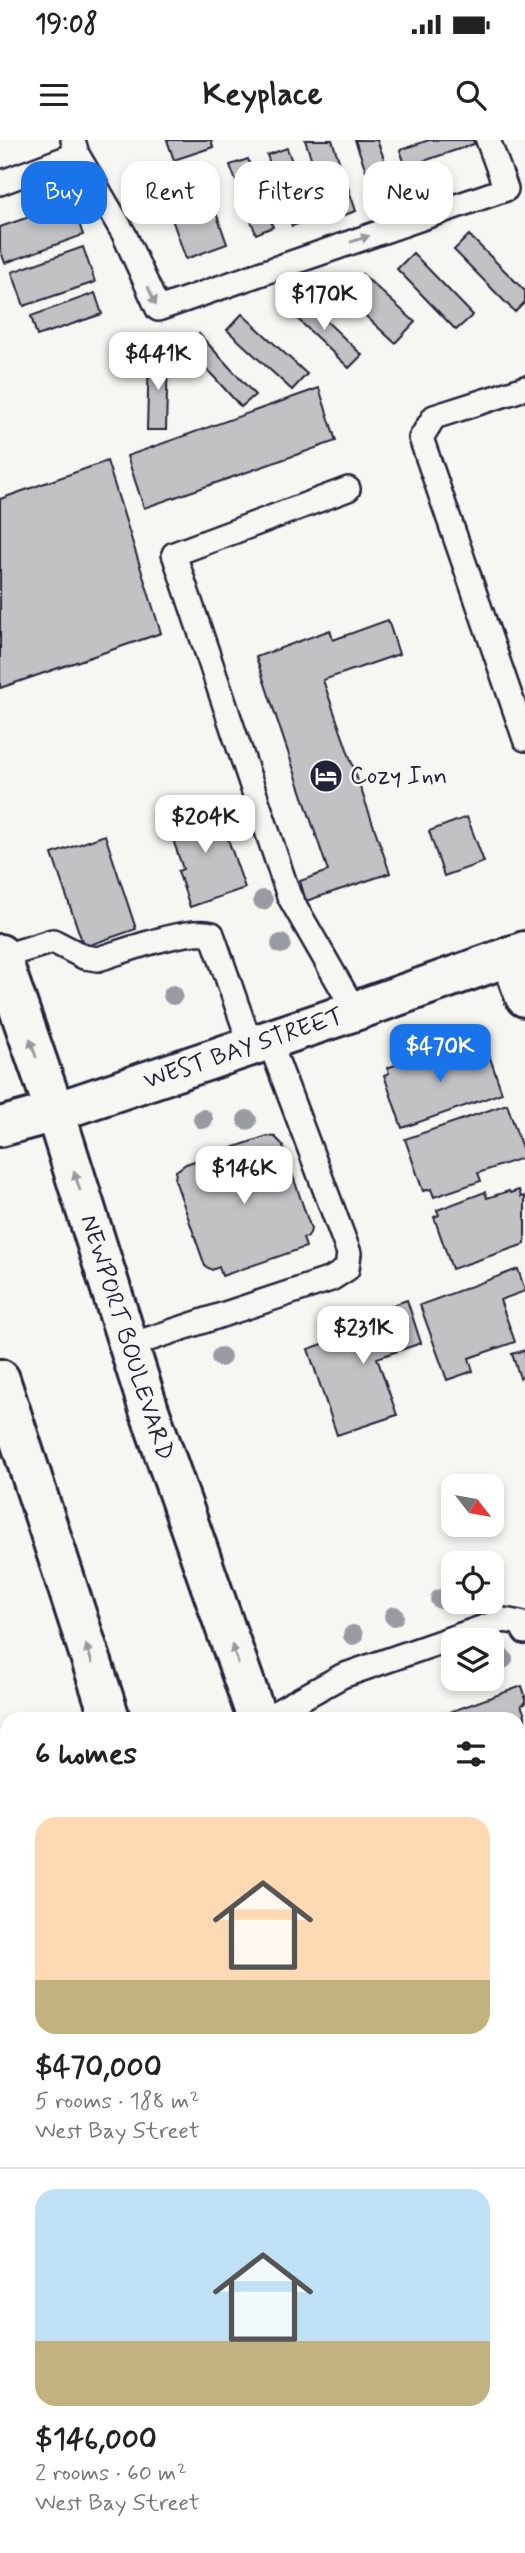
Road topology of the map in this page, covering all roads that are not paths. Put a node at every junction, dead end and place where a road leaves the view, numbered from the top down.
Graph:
1 (488, 140) edge
2 (75, 147) edge
3 (0, 183) edge
4 (525, 388) edge
5 (348, 489) dead end
6 (525, 739) edge
7 (517, 953) edge
8 (1, 956) edge
9 (525, 997) edge
10 (355, 1011) junction
11 (260, 1043) junction
12 (55, 1112) junction
13 (0, 1127) edge
14 (128, 1346) junction
15 (0, 1379) edge
16 (525, 1632) edge
17 (108, 1712) edge
18 (255, 1712) edge
19 (277, 1712) edge

2 -> 1 lane
2 - 3 lane
4 - 6 lane
5 - 10 lane
7 - 9 main road
7 - 10 main road, WEST BAY STREET
8 - 11 lane
12 -> 8 main road, NEWPORT BOULEVARD
10 - 11 main road, WEST BAY STREET
11 - 12 main road, WEST BAY STREET
11 - 14 lane
12 - 13 main road, WEST BAY STREET
14 -> 12 main road, NEWPORT BOULEVARD
18 -> 14 main road, NEWPORT BOULEVARD
17 -> 15 main road
16 - 19 lane

